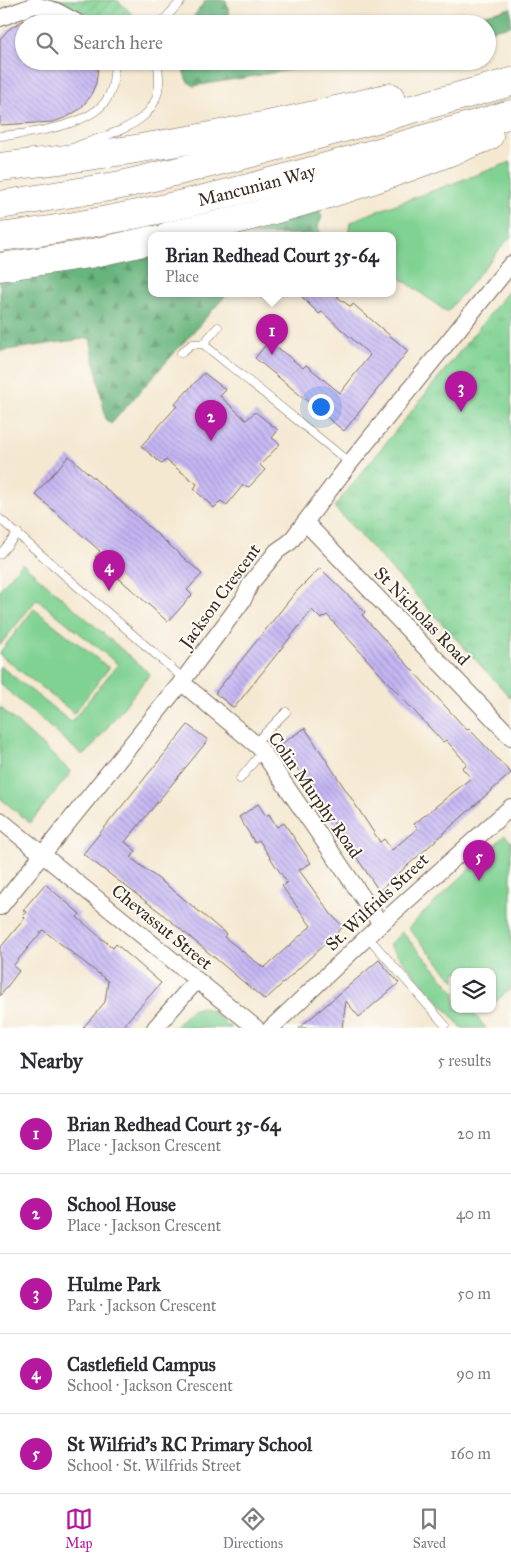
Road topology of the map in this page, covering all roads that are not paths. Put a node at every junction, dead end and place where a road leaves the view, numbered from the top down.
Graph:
1 (182, 0) edge
2 (63, 15) edge
3 (170, 15) edge
4 (0, 18) edge
5 (114, 70) edge
6 (158, 70) edge
7 (511, 71) edge
8 (511, 82) edge
9 (511, 114) edge
10 (511, 127) edge
11 (0, 136) edge
12 (72, 148) dead end
13 (63, 151) dead end
14 (29, 164) junction
15 (0, 167) edge
16 (0, 205) edge
17 (184, 232) edge
18 (0, 238) edge
19 (148, 241) edge
20 (511, 264) edge
21 (0, 266) edge
22 (218, 327) dead end
23 (203, 344) junction
24 (181, 353) dead end
25 (350, 463) junction
26 (0, 519) edge
27 (305, 522) junction
28 (18, 533) junction
29 (0, 554) edge
30 (182, 681) junction
31 (286, 712) dead end
32 (511, 737) edge
33 (259, 747) junction
34 (240, 779) dead end
35 (511, 807) edge
36 (0, 820) edge
37 (43, 855) junction
38 (0, 907) edge
39 (381, 924) junction
40 (368, 937) junction
41 (196, 981) junction
42 (445, 1026) dead end
43 (155, 1028) edge
44 (256, 1028) edge
45 (272, 1028) edge

1 - 3 lane
2 - 4 street
5 - 11 lane
6 - 12 lane
7 - 14 highway
8 - 16 highway, Mancunian Way
9 - 18 highway, Mancunian Way
10 - 17 highway
13 - 14 lane
14 - 15 highway
19 - 21 highway
20 - 25 street, Jackson Crescent
22 - 23 lane
23 - 24 lane
23 - 25 lane
25 - 27 street, Jackson Crescent
26 - 28 lane
27 - 30 street, Jackson Crescent
27 - 32 street, St Nicholas Road
28 - 29 lane
28 - 30 lane
30 - 33 street, Colin Murphy Road
30 - 37 street, Jackson Crescent
31 - 33 lane
33 - 34 lane
33 - 39 street, Colin Murphy Road
35 - 39 street, St. Wilfrids Street
36 - 37 street, Chevassut Street
37 - 38 street, Jackson Crescent
37 - 41 street, Chevassut Street
39 - 40 street, St. Wilfrids Street
40 - 42 lane
40 - 45 street, St. Wilfrids Street
41 - 43 street
41 - 44 street, Chevassut Street

